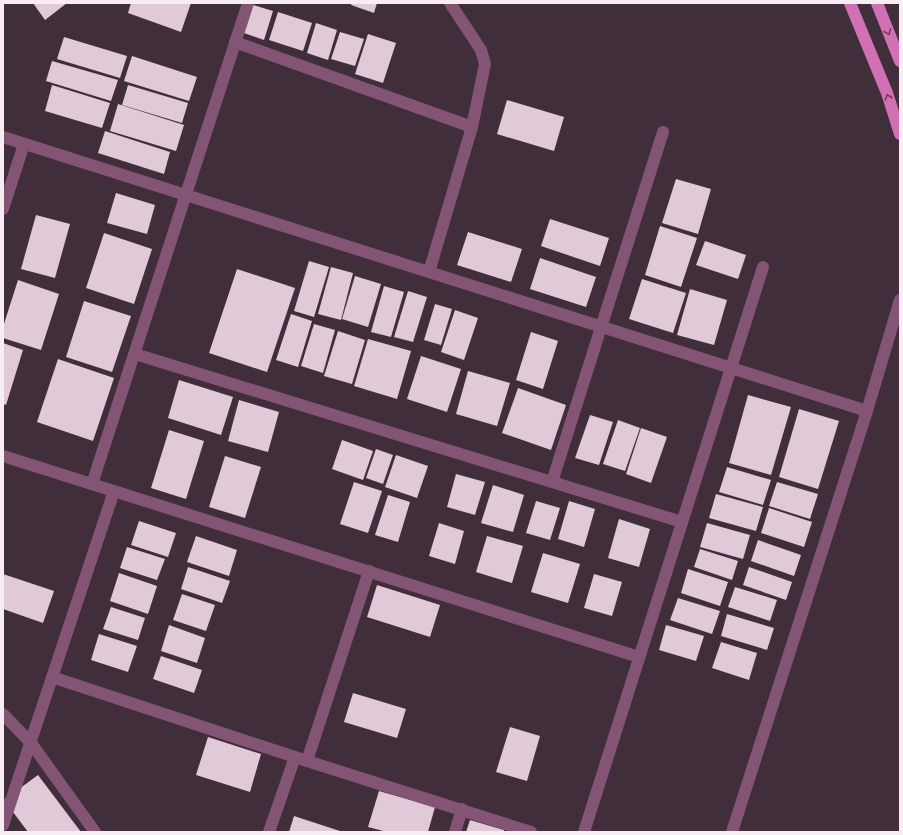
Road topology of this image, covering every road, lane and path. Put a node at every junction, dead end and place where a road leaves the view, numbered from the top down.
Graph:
1 (248, 3) edge
2 (450, 3) edge
3 (850, 3) edge
4 (877, 3) edge
5 (236, 42) junction
6 (900, 61) edge
7 (472, 127) junction
8 (663, 132) dead end
9 (900, 134) edge
10 (3, 137) edge
11 (24, 144) junction
12 (186, 195) junction
13 (3, 209) edge
14 (763, 267) dead end
15 (429, 272) junction
16 (900, 300) edge
17 (602, 326) junction
18 (135, 354) junction
19 (731, 367) junction
20 (867, 412) junction
21 (3, 456) edge
22 (552, 482) junction
23 (92, 484) junction
24 (114, 491) junction
25 (682, 522) junction
26 (369, 571) junction
27 (639, 657) junction
28 (52, 676) junction
29 (3, 714) edge
30 (31, 743) junction
31 (301, 759) junction
32 (462, 809) junction
33 (3, 825) edge
34 (95, 832) edge
35 (269, 832) edge
36 (455, 832) edge
37 (531, 832) edge
38 (584, 832) edge
39 (732, 832) edge

1 - 5 street
2 - 7 street
9 -> 3 main road
4 -> 6 main road
5 - 7 street
5 - 12 street
7 - 15 street
8 - 17 street
10 - 11 street
11 - 12 street
11 - 13 street
12 - 15 street
12 - 18 street
14 - 19 street
15 - 17 street
16 - 20 street
17 - 19 street
17 - 22 street
18 - 22 street
18 - 23 street
19 - 20 street
19 - 25 street
20 - 39 street
21 - 23 street
22 - 25 street
23 - 24 street
24 - 26 street
24 - 28 street
25 - 27 street
26 - 27 street
26 - 31 street
27 - 38 street
28 - 30 street
28 - 31 street
29 - 30 street
30 - 33 street
30 - 34 street
31 - 32 street
31 - 35 street
32 - 36 street
32 - 37 street

